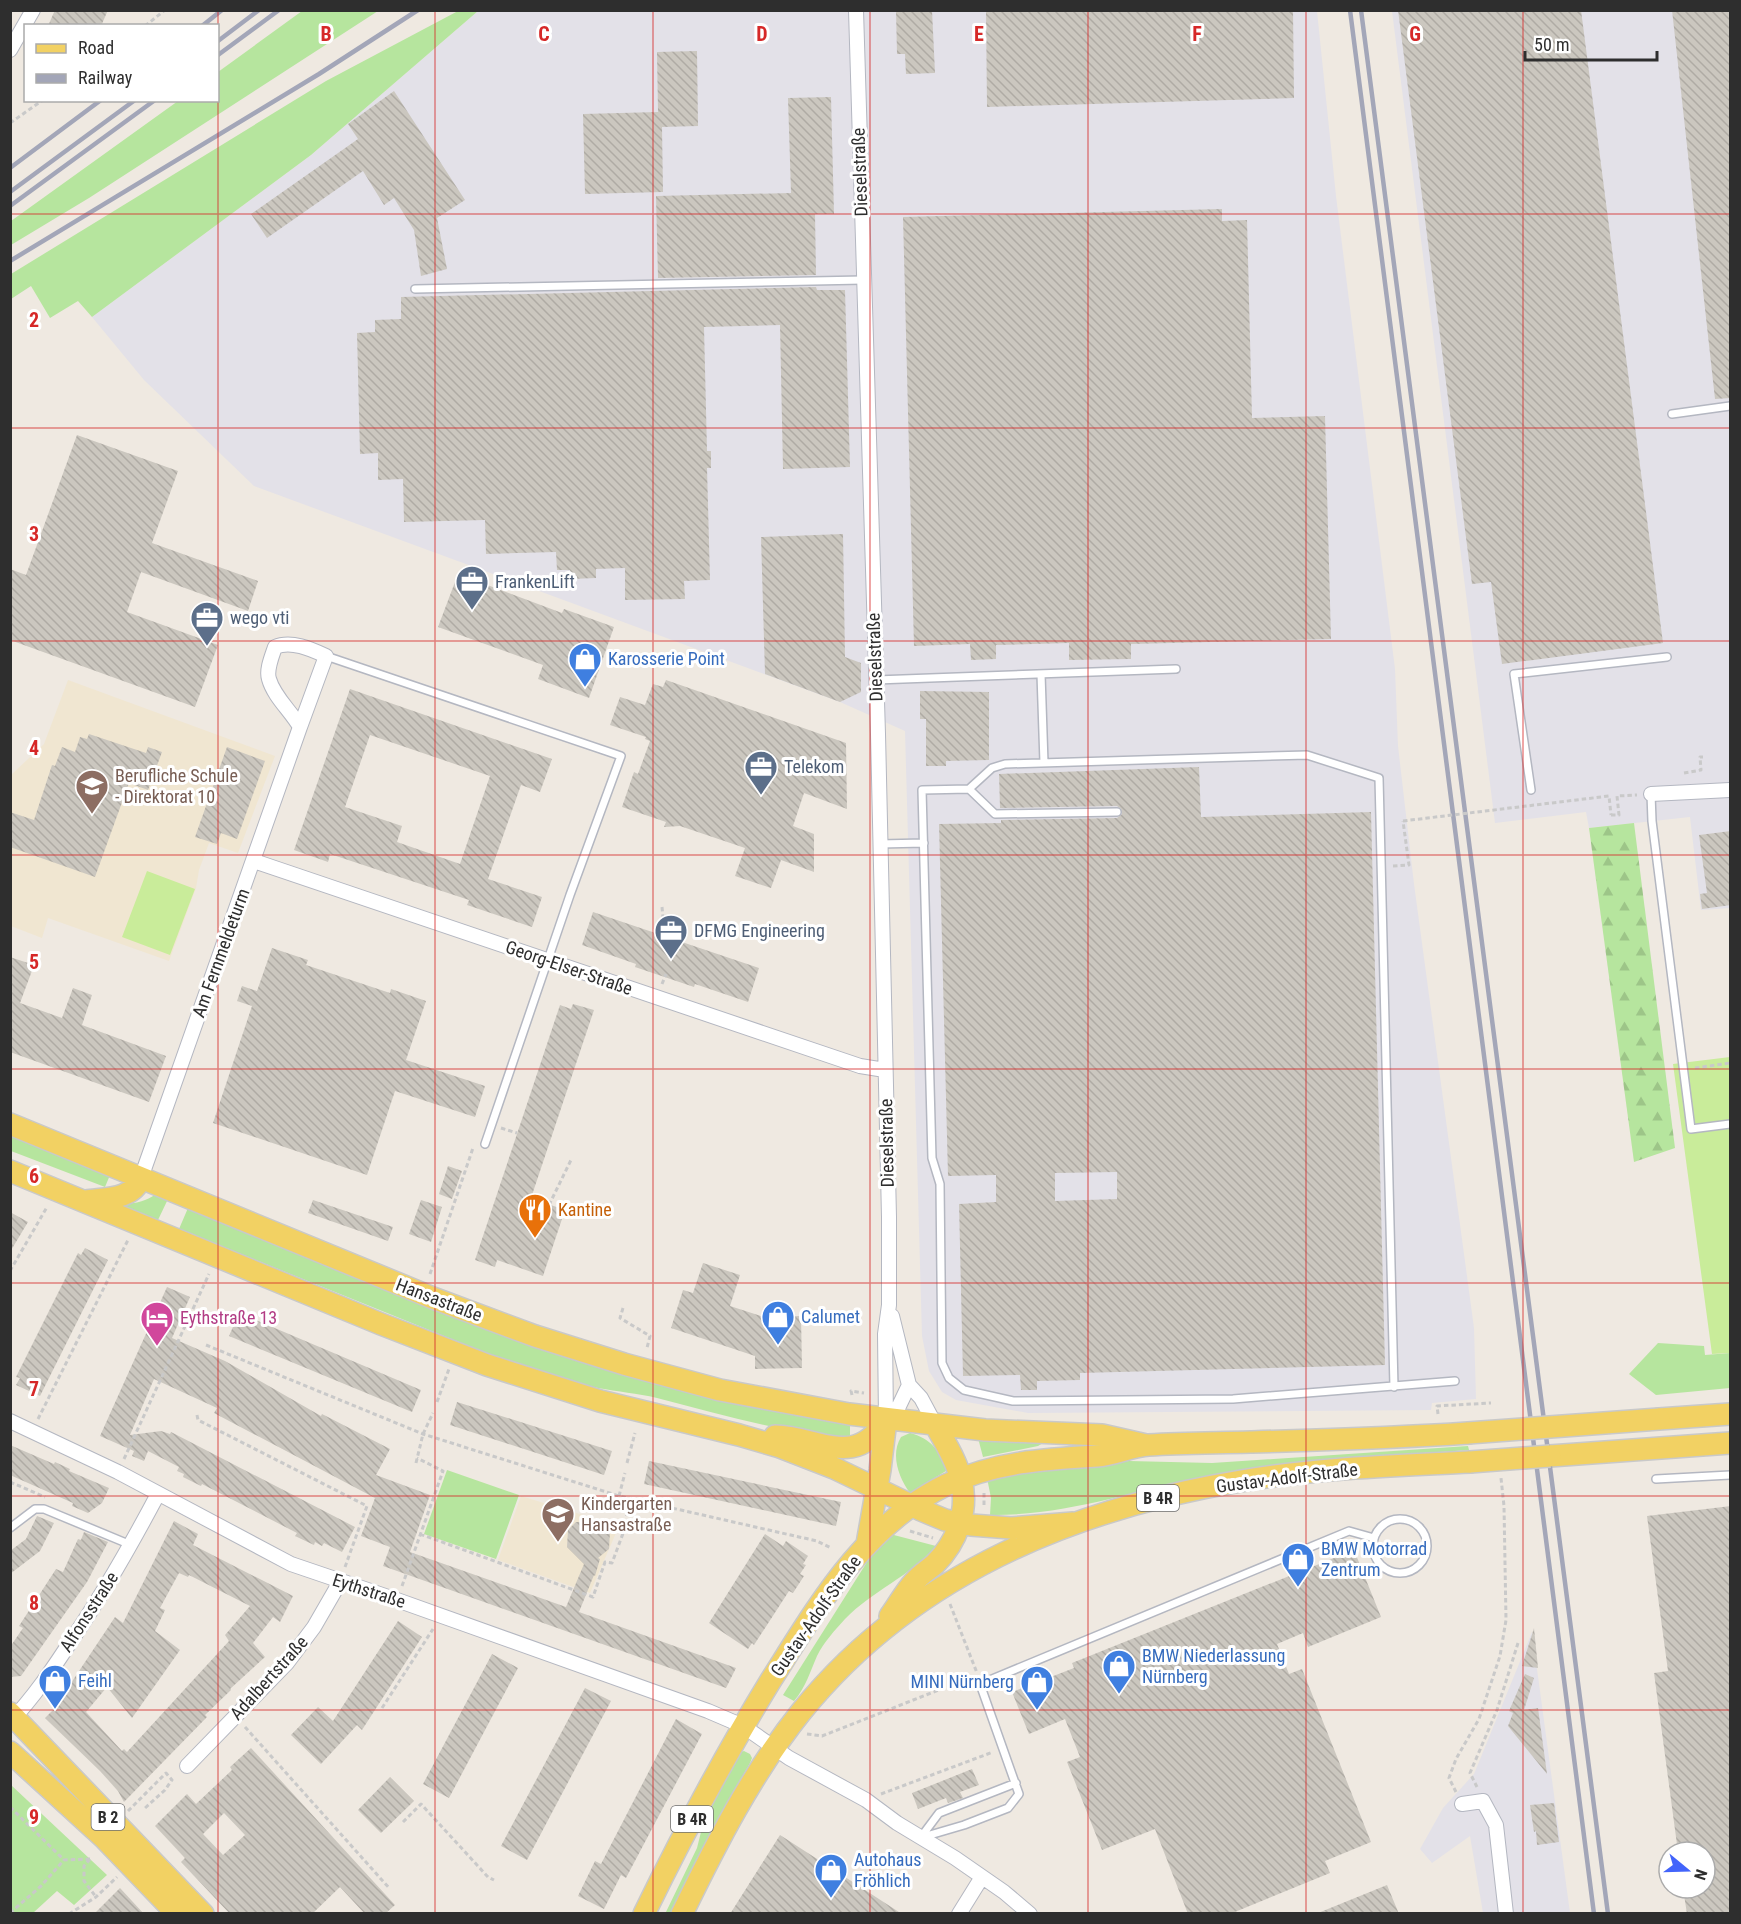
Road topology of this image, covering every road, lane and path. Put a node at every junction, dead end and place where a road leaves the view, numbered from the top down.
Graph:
1 (33, 10) edge
2 (165, 10) edge
3 (855, 10) edge
4 (25, 24) edge
5 (148, 24) edge
6 (24, 26) edge
7 (10, 50) edge
8 (40, 102) edge
9 (10, 123) edge
10 (863, 280) junction
11 (415, 289) dead end
12 (1731, 406) edge
13 (1672, 414) dead end
14 (326, 656) junction
15 (1667, 657) dead end
16 (1176, 669) dead end
17 (1041, 674) junction
18 (876, 680) junction
19 (300, 727) junction
20 (1703, 757) dead end
21 (1044, 763) junction
22 (1684, 773) dead end
23 (969, 789) junction
24 (1531, 790) dead end
25 (1731, 790) edge
26 (1651, 794) junction
27 (1117, 812) dead end
28 (924, 843) junction
29 (880, 844) junction
30 (254, 861) junction
31 (1382, 867) junction
32 (662, 907) dead end
33 (664, 928) dead end
34 (547, 960) junction
35 (885, 1070) junction
36 (10, 1124) edge
37 (1731, 1124) edge
38 (475, 1141) dead end
39 (485, 1144) dead end
40 (571, 1160) dead end
41 (10, 1171) edge
42 (141, 1178) junction
43 (57, 1190) junction
44 (85, 1201) junction
45 (549, 1204) dead end
46 (129, 1238) dead end
47 (10, 1271) edge
48 (210, 1271) dead end
49 (430, 1274) dead end
50 (890, 1305) junction
51 (623, 1308) dead end
52 (206, 1345) dead end
53 (647, 1348) dead end
54 (456, 1353) junction
55 (1455, 1381) dead end
56 (909, 1385) junction
57 (1394, 1387) junction
58 (851, 1391) dead end
59 (864, 1393) dead end
60 (437, 1402) dead end
61 (1491, 1403) dead end
62 (433, 1413) dead end
63 (1438, 1414) dead end
64 (1731, 1414) edge
65 (197, 1415) dead end
66 (886, 1420) junction
67 (10, 1421) edge
68 (936, 1426) junction
69 (32, 1432) junction
70 (635, 1433) dead end
71 (423, 1434) junction
72 (739, 1435) junction
73 (1731, 1443) edge
74 (1146, 1445) junction
75 (417, 1458) junction
76 (416, 1463) dead end
77 (627, 1463) dead end
78 (118, 1472) junction
79 (625, 1473) dead end
80 (1731, 1475) edge
81 (1501, 1476) dead end
82 (961, 1478) junction
83 (1656, 1479) dead end
84 (877, 1489) junction
85 (158, 1494) junction
86 (619, 1496) junction
87 (629, 1498) junction
88 (911, 1506) junction
89 (1073, 1523) junction
90 (960, 1524) junction
91 (10, 1528) edge
92 (908, 1531) dead end
93 (420, 1534) junction
94 (1374, 1538) junction
95 (940, 1540) dead end
96 (867, 1544) junction
97 (131, 1545) junction
98 (831, 1548) dead end
99 (340, 1582) junction
100 (397, 1599) junction
101 (953, 1610) dead end
102 (441, 1615) junction
103 (877, 1634) junction
104 (1518, 1643) dead end
105 (382, 1708) dead end
106 (236, 1716) junction
107 (12, 1718) edge
108 (743, 1726) junction
109 (808, 1726) dead end
110 (774, 1748) junction
111 (1003, 1748) junction
112 (10, 1752) edge
113 (187, 1766) dead end
114 (1449, 1778) dead end
115 (1016, 1783) junction
116 (866, 1800) junction
117 (1483, 1801) junction
118 (1462, 1804) dead end
119 (10, 1807) edge
120 (144, 1809) dead end
121 (128, 1812) dead end
122 (403, 1822) dead end
123 (921, 1837) junction
124 (64, 1860) junction
125 (129, 1863) junction
126 (982, 1877) junction
127 (494, 1880) dead end
128 (390, 1889) dead end
129 (96, 1897) junction
130 (10, 1913) edge
131 (69, 1914) edge
132 (177, 1914) edge
133 (203, 1914) edge
134 (644, 1914) edge
135 (682, 1914) edge
136 (959, 1914) edge
137 (1030, 1914) edge
138 (1506, 1914) edge

1 - 4 street
2 - 5 path
3 - 10 street, Dieselstraße
6 - 7 street
8 - 9 path
10 - 11 lane
10 - 18 street, Dieselstraße
12 - 13 lane
14 - 19 street, Am Fernmeldeturm
14 - 19 street
14 - 34 lane
15 - 24 lane
16 - 17 lane
17 - 18 lane
17 - 21 lane
18 - 29 street, Dieselstraße
19 - 30 street, Am Fernmeldeturm
20 - 22 path
21 - 23 lane
21 - 31 lane
23 - 27 lane
23 - 28 lane
25 - 26 street
26 - 31 path, bridge
26 - 37 lane
28 - 29 lane
28 - 57 lane
29 - 35 street, Dieselstraße
30 - 34 street, Georg-Elser-Straße
30 - 42 street, Am Fernmeldeturm
31 - 57 lane
32 - 33 path
34 - 35 street, Georg-Elser-Straße
34 - 39 lane
35 - 50 street, Dieselstraße
36 - 42 main road, Hansastraße
38 - 49 path
40 - 45 path
41 - 43 main road
42 - 44 main road
42 - 66 main road, Hansastraße
43 - 44 main road
43 - 47 path
44 - 54 main road
46 - 69 path
48 - 78 path
50 - 56 street, Dieselstraße
50 - 66 street, Dieselstraße
51 - 53 path
52 - 71 path
54 - 60 path
54 - 72 main road
55 - 57 lane
56 - 66 street
56 - 68 street, Dieselstraße
58 - 59 path
61 - 63 path
62 - 71 path
64 - 74 main road, Gustav-Adolf-Straße / B 4R, bridge
65 - 99 path
66 - 68 main road, Hansastraße
66 - 72 main road
66 - 84 main road
67 - 69 street, Eythstraße
68 - 74 main road, Gustav-Adolf-Straße
68 - 82 main road, Gustav-Adolf-Straße
69 - 78 street, Eythstraße
70 - 77 path
71 - 75 path
71 - 86 path
72 - 84 main road
73 - 89 main road, Gustav-Adolf-Straße / B 4R, bridge
74 - 82 main road, Gustav-Adolf-Straße / B 4R
75 - 76 path
75 - 93 path
78 - 85 street, Eythstraße
79 - 86 path
80 - 83 lane
81 - 114 path
82 - 88 main road, Gustav-Adolf-Straße / B 4R
82 - 90 main road, Gustav-Adolf-Straße
84 - 88 main road
84 - 96 main road
85 - 97 street, Alfonsstraße
85 - 99 street, Eythstraße
86 - 87 path
87 - 93 path
87 - 98 path
88 - 90 main road
88 - 96 main road, Gustav-Adolf-Straße / B 4R
89 - 90 main road
89 - 103 main road, Gustav-Adolf-Straße / B 4R
90 - 103 main road, Gustav-Adolf-Straße
91 - 97 lane
92 - 95 path
93 - 100 path
94 - 94 lane
94 - 111 lane
96 - 108 main road, Gustav-Adolf-Straße / B 4R
97 - 107 street, Alfonsstraße
99 - 100 street, Eythstraße
99 - 106 street, Adalbertstraße
100 - 102 street, Eythstraße
101 - 109 path
102 - 105 path
102 - 108 street, Eythstraße
103 - 110 main road, Gustav-Adolf-Straße / B 4R
104 - 117 path
106 - 113 street, Adalbertstraße
106 - 128 path
107 - 133 main road, B 2
108 - 110 street
108 - 134 main road, Gustav-Adolf-Straße / B 4R
110 - 116 street
110 - 135 main road, Gustav-Adolf-Straße / B 4R
111 - 115 lane
111 - 116 path
112 - 125 main road, B 2
115 - 123 lane
115 - 123 lane
116 - 123 street
117 - 118 street
117 - 138 street
119 - 124 path
120 - 121 path
122 - 127 path
123 - 126 street
124 - 129 path
124 - 130 path
125 - 129 path
125 - 132 main road, B 2
126 - 136 street
126 - 137 street
129 - 131 path

